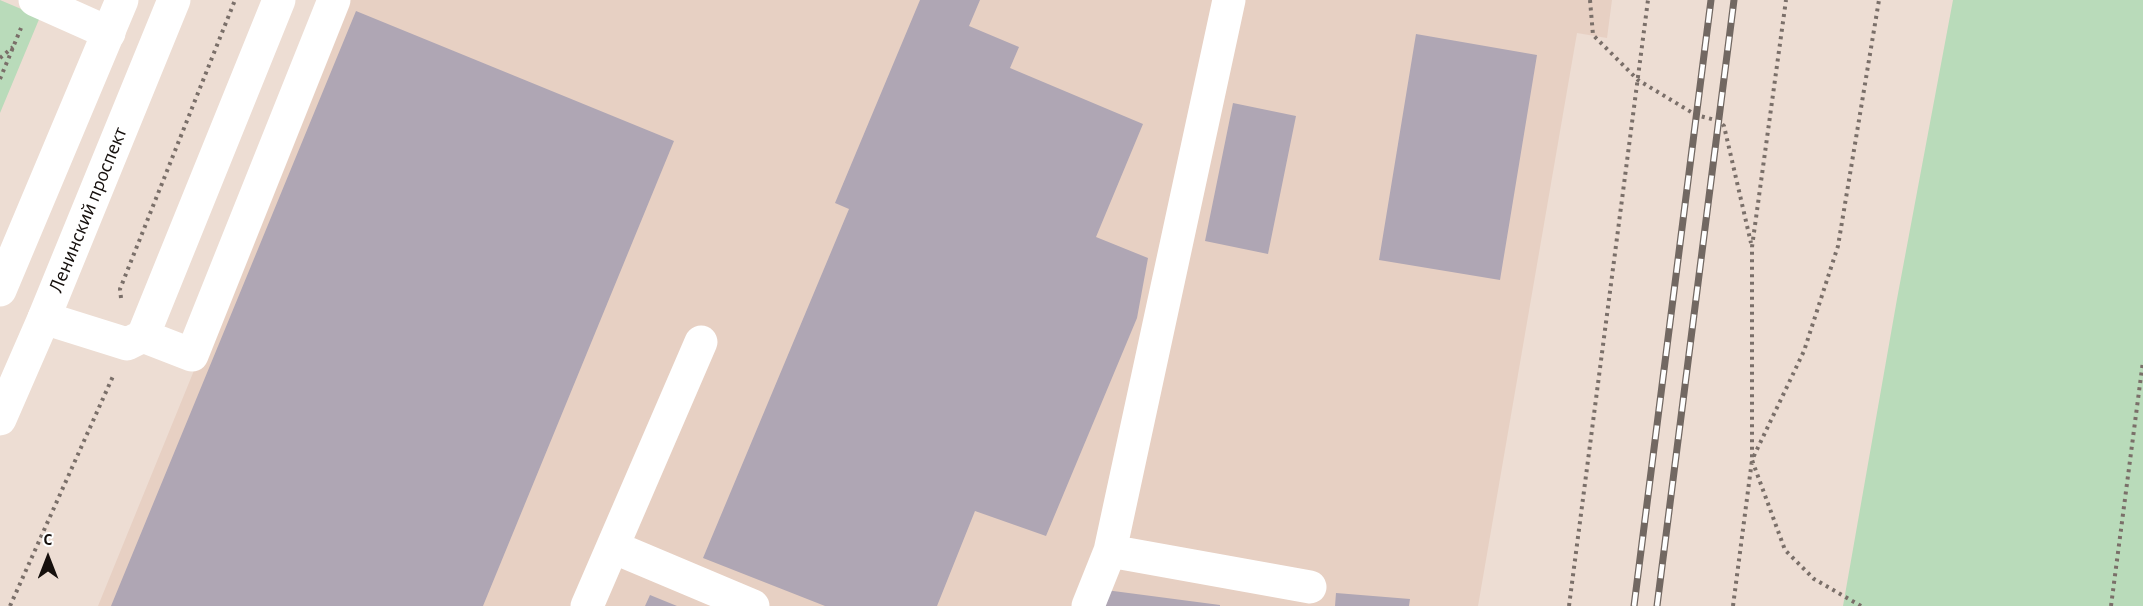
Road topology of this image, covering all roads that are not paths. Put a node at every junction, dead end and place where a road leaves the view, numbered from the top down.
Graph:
1 (122, 0) edge
2 (174, 0) edge
3 (279, 0) edge
4 (334, 0) edge
5 (1229, 0) edge
6 (30, 9) edge
7 (109, 33) junction
8 (0, 290) edge
9 (44, 318) junction
10 (144, 336) junction
11 (701, 342) dead end
12 (0, 419) edge
13 (613, 548) junction
14 (1110, 551) junction
15 (1310, 587) dead end
16 (587, 606) edge
17 (753, 606) edge
18 (1088, 606) edge

1 - 7 main road
2 - 9 main road, Ленинский проспект
3 - 10 main road
4 - 10 main road
5 - 14 main road
6 - 7 main road
7 - 8 main road
9 - 10 main road
9 - 12 main road, Ленинский проспект
11 - 13 main road
13 - 16 main road
13 - 17 main road
14 - 15 main road
14 - 18 main road

